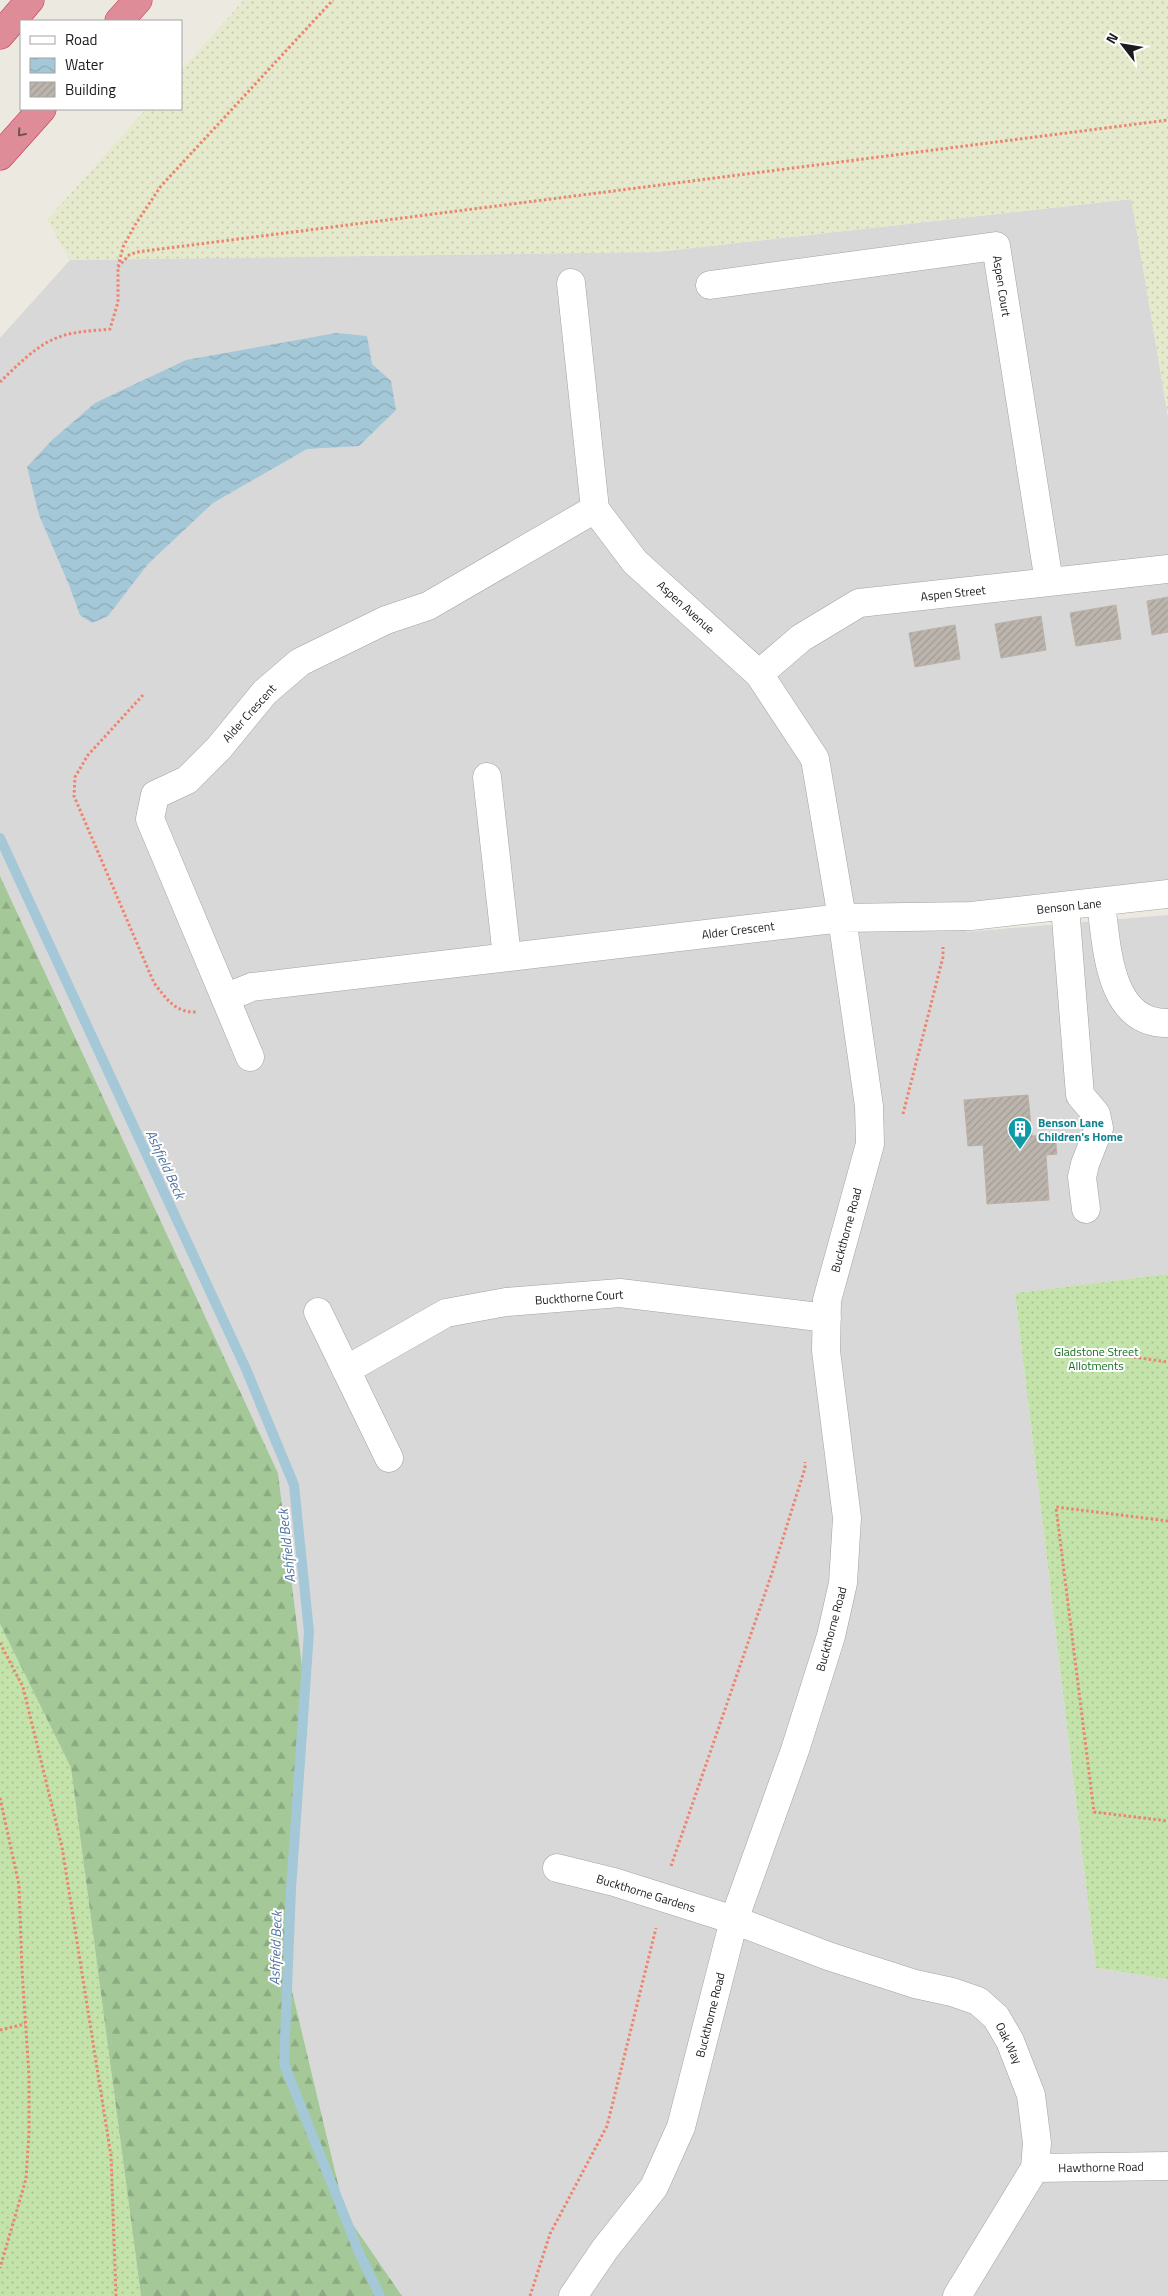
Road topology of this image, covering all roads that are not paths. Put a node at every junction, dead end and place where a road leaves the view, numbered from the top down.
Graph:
1 (30, 0) edge
2 (138, 0) edge
3 (120, 20) edge
4 (0, 35) edge
5 (41, 110) edge
6 (0, 156) edge
7 (571, 284) dead end
8 (710, 284) dead end
9 (594, 509) junction
10 (1168, 569) edge
11 (1050, 582) junction
12 (759, 674) junction
13 (487, 777) dead end
14 (1168, 894) edge
15 (1101, 903) junction
16 (1065, 906) junction
17 (971, 916) joint
18 (842, 918) junction
19 (507, 957) junction
20 (225, 998) junction
21 (1168, 1024) edge
22 (250, 1057) dead end
23 (1086, 1209) dead end
24 (318, 1312) dead end
25 (827, 1318) junction
26 (346, 1370) junction
27 (389, 1458) dead end
28 (557, 1868) dead end
29 (734, 1920) junction
30 (1168, 2166) edge
31 (1035, 2168) junction
32 (573, 2296) edge
33 (957, 2296) edge

1 - 4 highway
2 - 3 highway
5 -> 6 highway
7 - 9 street
8 - 11 street, Aspen Court
9 - 12 street, Aspen Avenue
9 - 20 street, Alder Crescent
10 - 11 street, Aspen Street
11 - 12 street, Aspen Street
12 - 18 street, Aspen Avenue
13 - 19 street
14 - 15 street, Benson Lane
15 - 16 street, Benson Lane
15 - 21 street
16 - 17 street, Benson Lane
16 - 23 street
17 - 18 street, Alder Crescent
18 - 19 street, Alder Crescent
18 - 25 street, Buckthorne Road
19 - 20 street, Alder Crescent
20 - 22 street, Alder Crescent
24 - 26 street
25 - 26 street, Buckthorne Court
25 - 29 street, Buckthorne Road
26 - 27 street
28 - 29 street, Buckthorne Gardens
29 - 31 street, Oak Way
29 - 32 street, Buckthorne Road
30 - 31 street, Hawthorne Road
31 - 33 street, Oak Way

